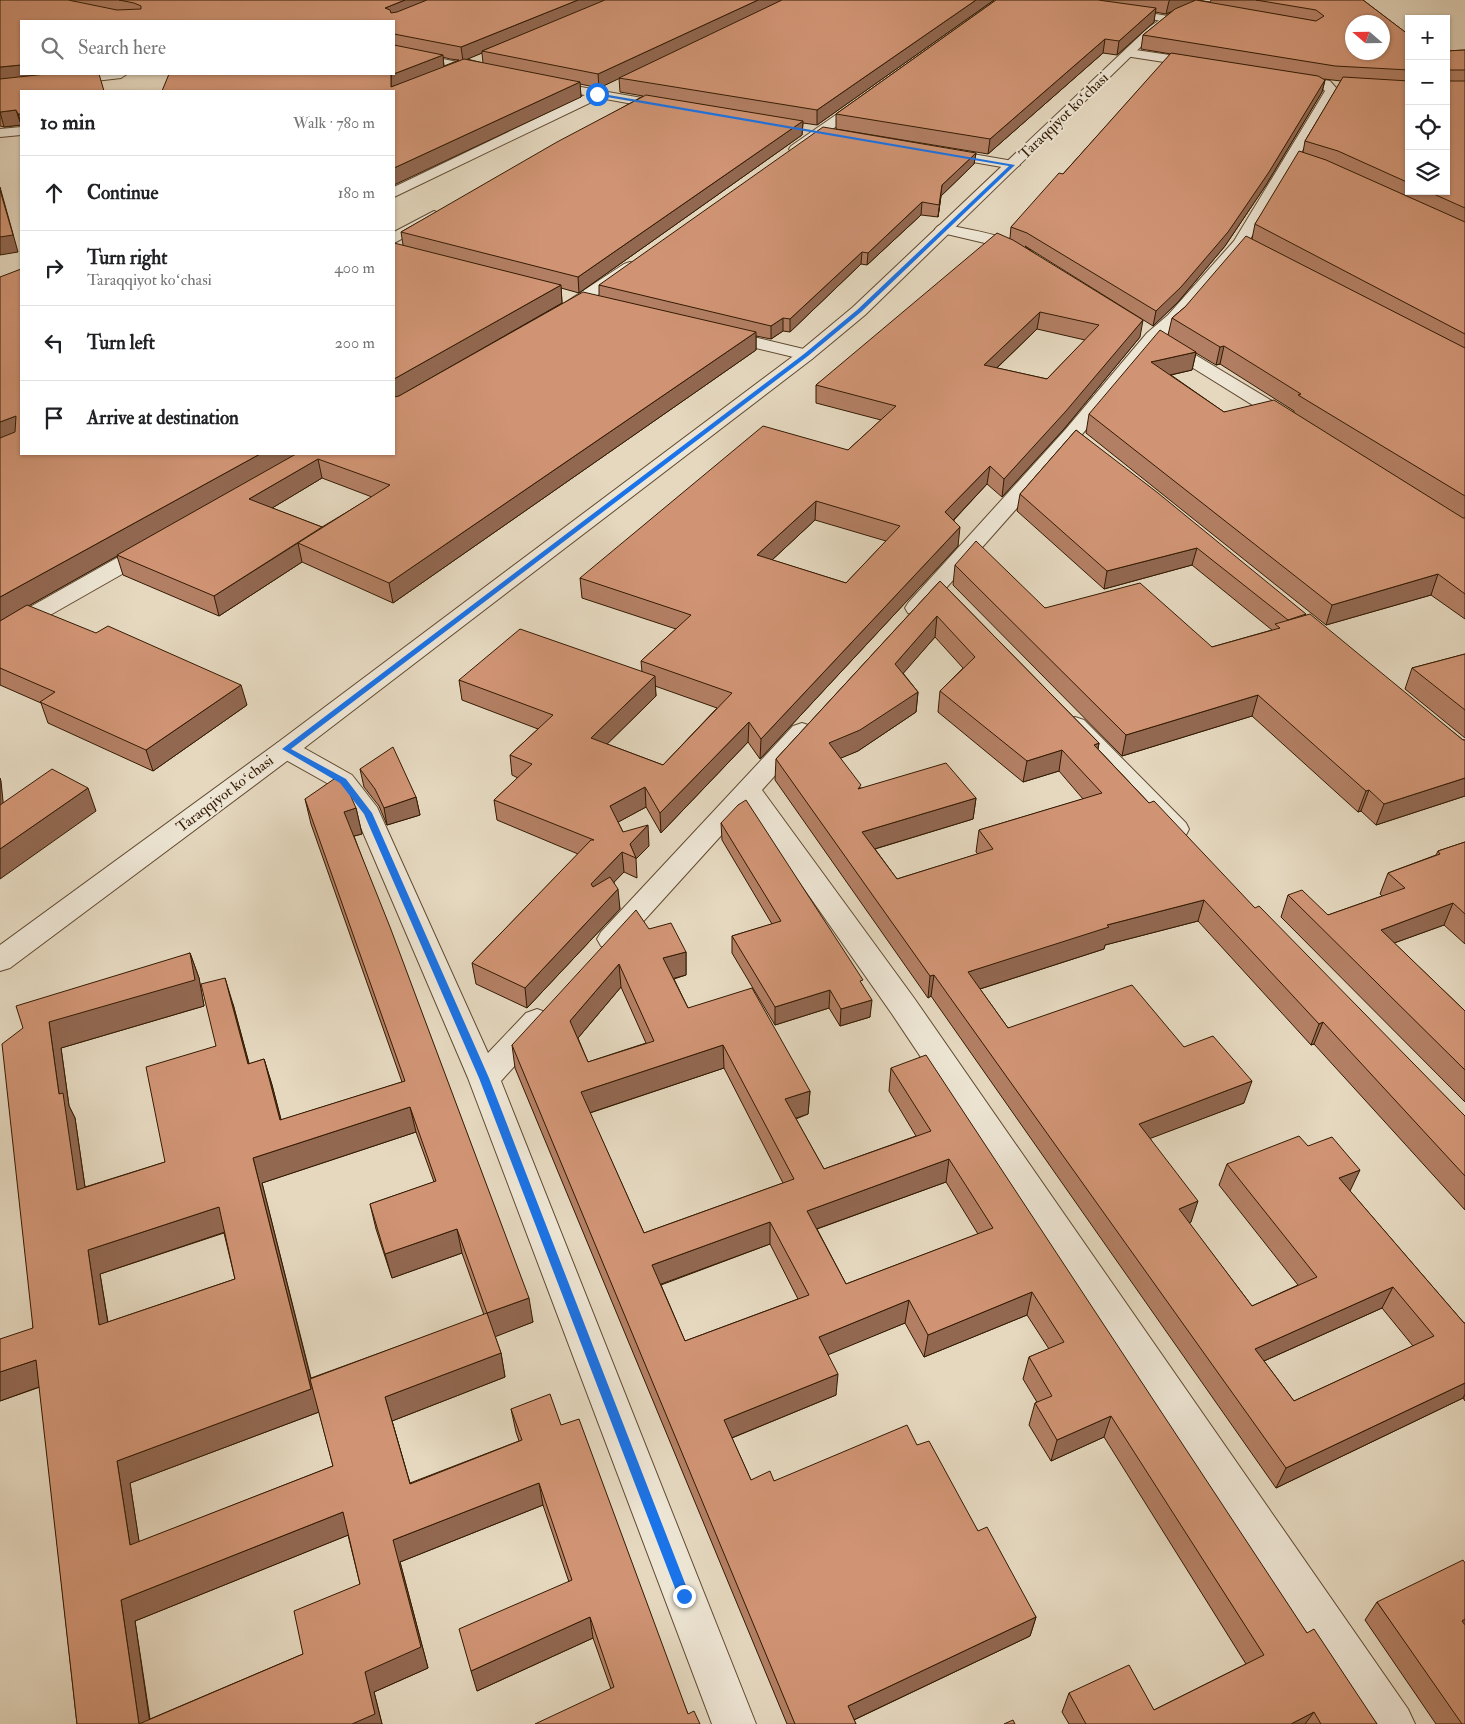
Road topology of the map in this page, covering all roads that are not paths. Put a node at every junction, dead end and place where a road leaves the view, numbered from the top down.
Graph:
1 (1205, 6) edge
2 (1105, 9) edge
3 (1168, 20) junction
4 (395, 53) edge
5 (1130, 53) junction
6 (480, 60) edge
7 (1219, 66) edge
8 (462, 67) junction
9 (445, 74) edge
10 (1267, 74) edge
11 (112, 75) edge
12 (500, 75) edge
13 (529, 81) edge
14 (623, 82) edge
15 (0, 88) edge
16 (874, 91) edge
17 (597, 94) junction
18 (642, 103) junction
19 (681, 109) edge
20 (625, 112) edge
21 (798, 128) edge
22 (20, 131) edge
23 (818, 132) junction
24 (0, 133) edge
25 (837, 135) edge
26 (925, 150) edge
27 (783, 159) edge
28 (1012, 165) junction
29 (395, 193) edge
30 (445, 210) edge
31 (943, 229) junction
32 (395, 237) edge
33 (639, 261) edge
34 (1034, 261) edge
35 (564, 296) dead end
36 (582, 301) junction
37 (601, 306) edge
38 (548, 321) edge
39 (704, 330) edge
40 (1146, 332) junction
41 (806, 355) junction
42 (1306, 430) edge
43 (170, 536) edge
44 (904, 621) edge
45 (0, 634) edge
46 (1056, 706) edge
47 (816, 716) edge
48 (286, 749) junction
49 (748, 790) junction
50 (1194, 848) edge
51 (596, 956) edge
52 (0, 960) edge
53 (550, 1006) edge
54 (484, 1078) junction
55 (734, 1724) edge
56 (1393, 1724) edge

1 - 3 street, Taraqqiyot koʻchasi
2 - 3 street
3 - 5 street, Taraqqiyot koʻchasi
4 - 8 street
5 - 7 street
5 - 28 street, Taraqqiyot koʻchasi
6 - 8 street
8 - 9 street
8 - 12 street
10 - 40 street
11 - 15 street
13 - 17 street
14 - 17 street
16 - 23 street
17 - 18 street
17 - 29 street
18 - 19 street
18 - 20 street
21 - 23 street
22 - 24 street
23 - 25 street
23 - 27 street
26 - 28 street
28 - 31 street, Taraqqiyot koʻchasi
30 - 32 street
31 - 34 street
31 - 41 street, Taraqqiyot koʻchasi
33 - 36 street
35 - 36 street
36 - 37 street
36 - 38 street
39 - 41 street
40 - 42 street
40 - 44 street
41 - 48 street, Taraqqiyot koʻchasi
43 - 45 street
46 - 50 street
47 - 49 street
48 - 52 street, Taraqqiyot koʻchasi
48 - 54 street
49 - 51 street
49 - 56 street
53 - 54 street
54 - 55 street

